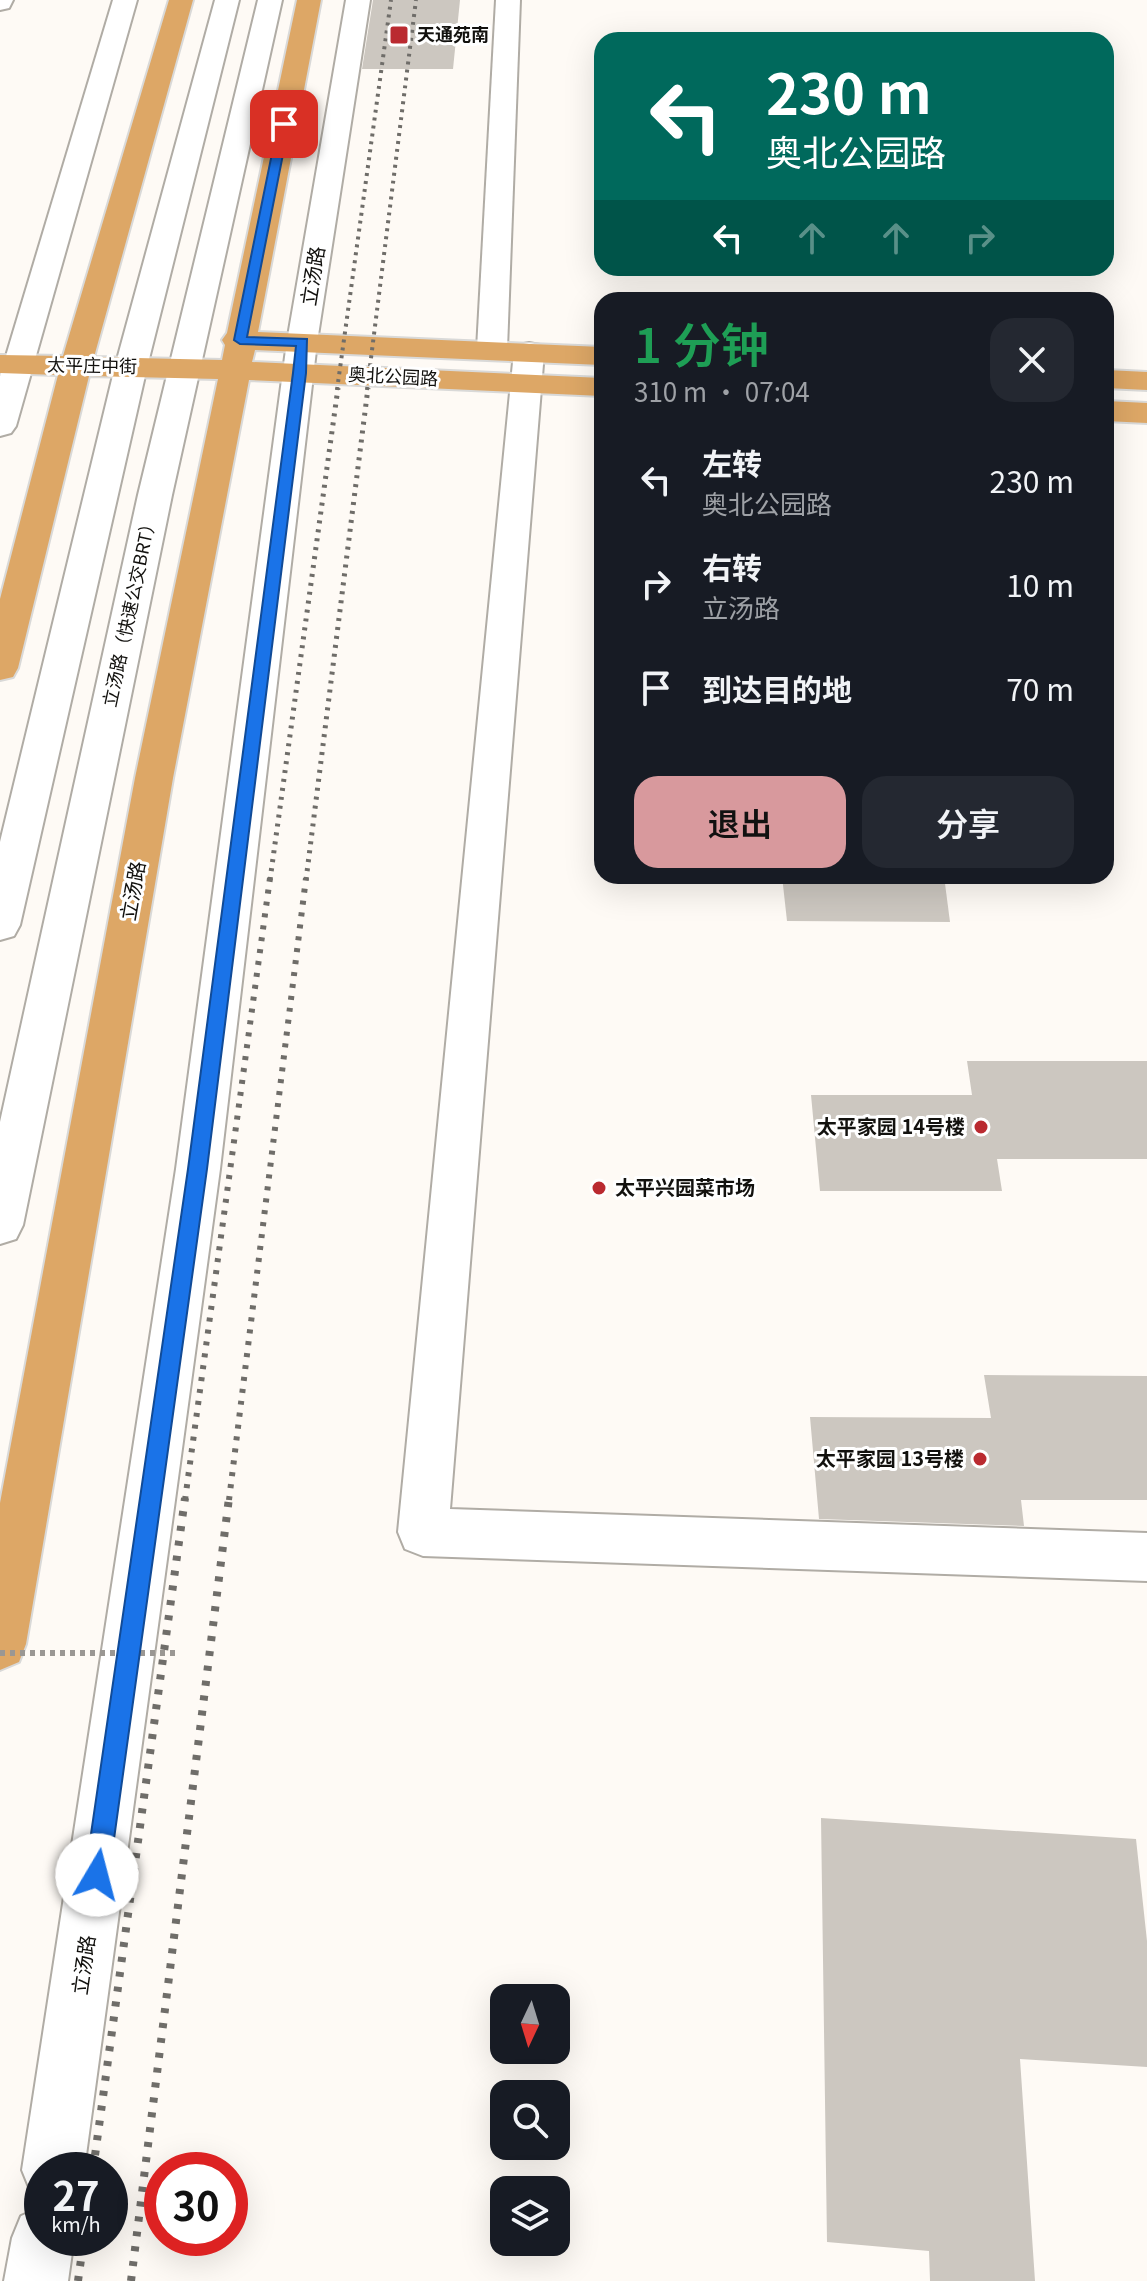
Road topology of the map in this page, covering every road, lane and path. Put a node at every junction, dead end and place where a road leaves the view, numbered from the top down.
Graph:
1 (125, 0) edge
2 (181, 0) edge
3 (227, 0) edge
4 (270, 0) edge
5 (309, 0) edge
6 (358, 0) edge
7 (508, 0) edge
8 (12, 350) edge
9 (81, 351) junction
10 (134, 352) junction
11 (188, 354) junction
12 (237, 355) junction
13 (594, 356) edge
14 (301, 357) junction
15 (516, 361) junction
16 (1114, 379) edge
17 (1147, 381) edge
18 (594, 385) edge
19 (1114, 411) edge
20 (1147, 413) edge
21 (0, 426) edge
22 (0, 668) edge
23 (0, 925) edge
24 (0, 1225) edge
25 (1147, 1557) edge
26 (0, 1644) edge
27 (0, 1653) edge
28 (180, 1653) dead end
29 (56, 2152) edge
30 (40, 2256) edge
31 (36, 2281) edge

1 - 8 street
2 - 9 main road
3 - 10 street
4 - 11 street, 立汤路（快速公交BRT）
5 - 12 main road, 立汤路
6 - 14 street, 立汤路
7 - 15 street
8 - 9 main road, 太平庄中街
8 - 21 street
9 - 10 main road, 太平庄中街
9 - 22 main road
10 - 11 main road, 太平庄中街
10 - 23 street
11 - 12 main road, 奥北公园路
11 - 24 street, 立汤路（快速公交BRT）
12 - 14 main road, 奥北公园路
12 - 26 main road, 立汤路
13 - 15 main road, 奥北公园路
14 - 15 main road, 奥北公园路
14 - 29 street, 立汤路
15 - 18 main road, 奥北公园路
15 - 25 street
16 - 17 main road
19 - 20 main road
27 - 28 path, bridge
30 - 31 street

